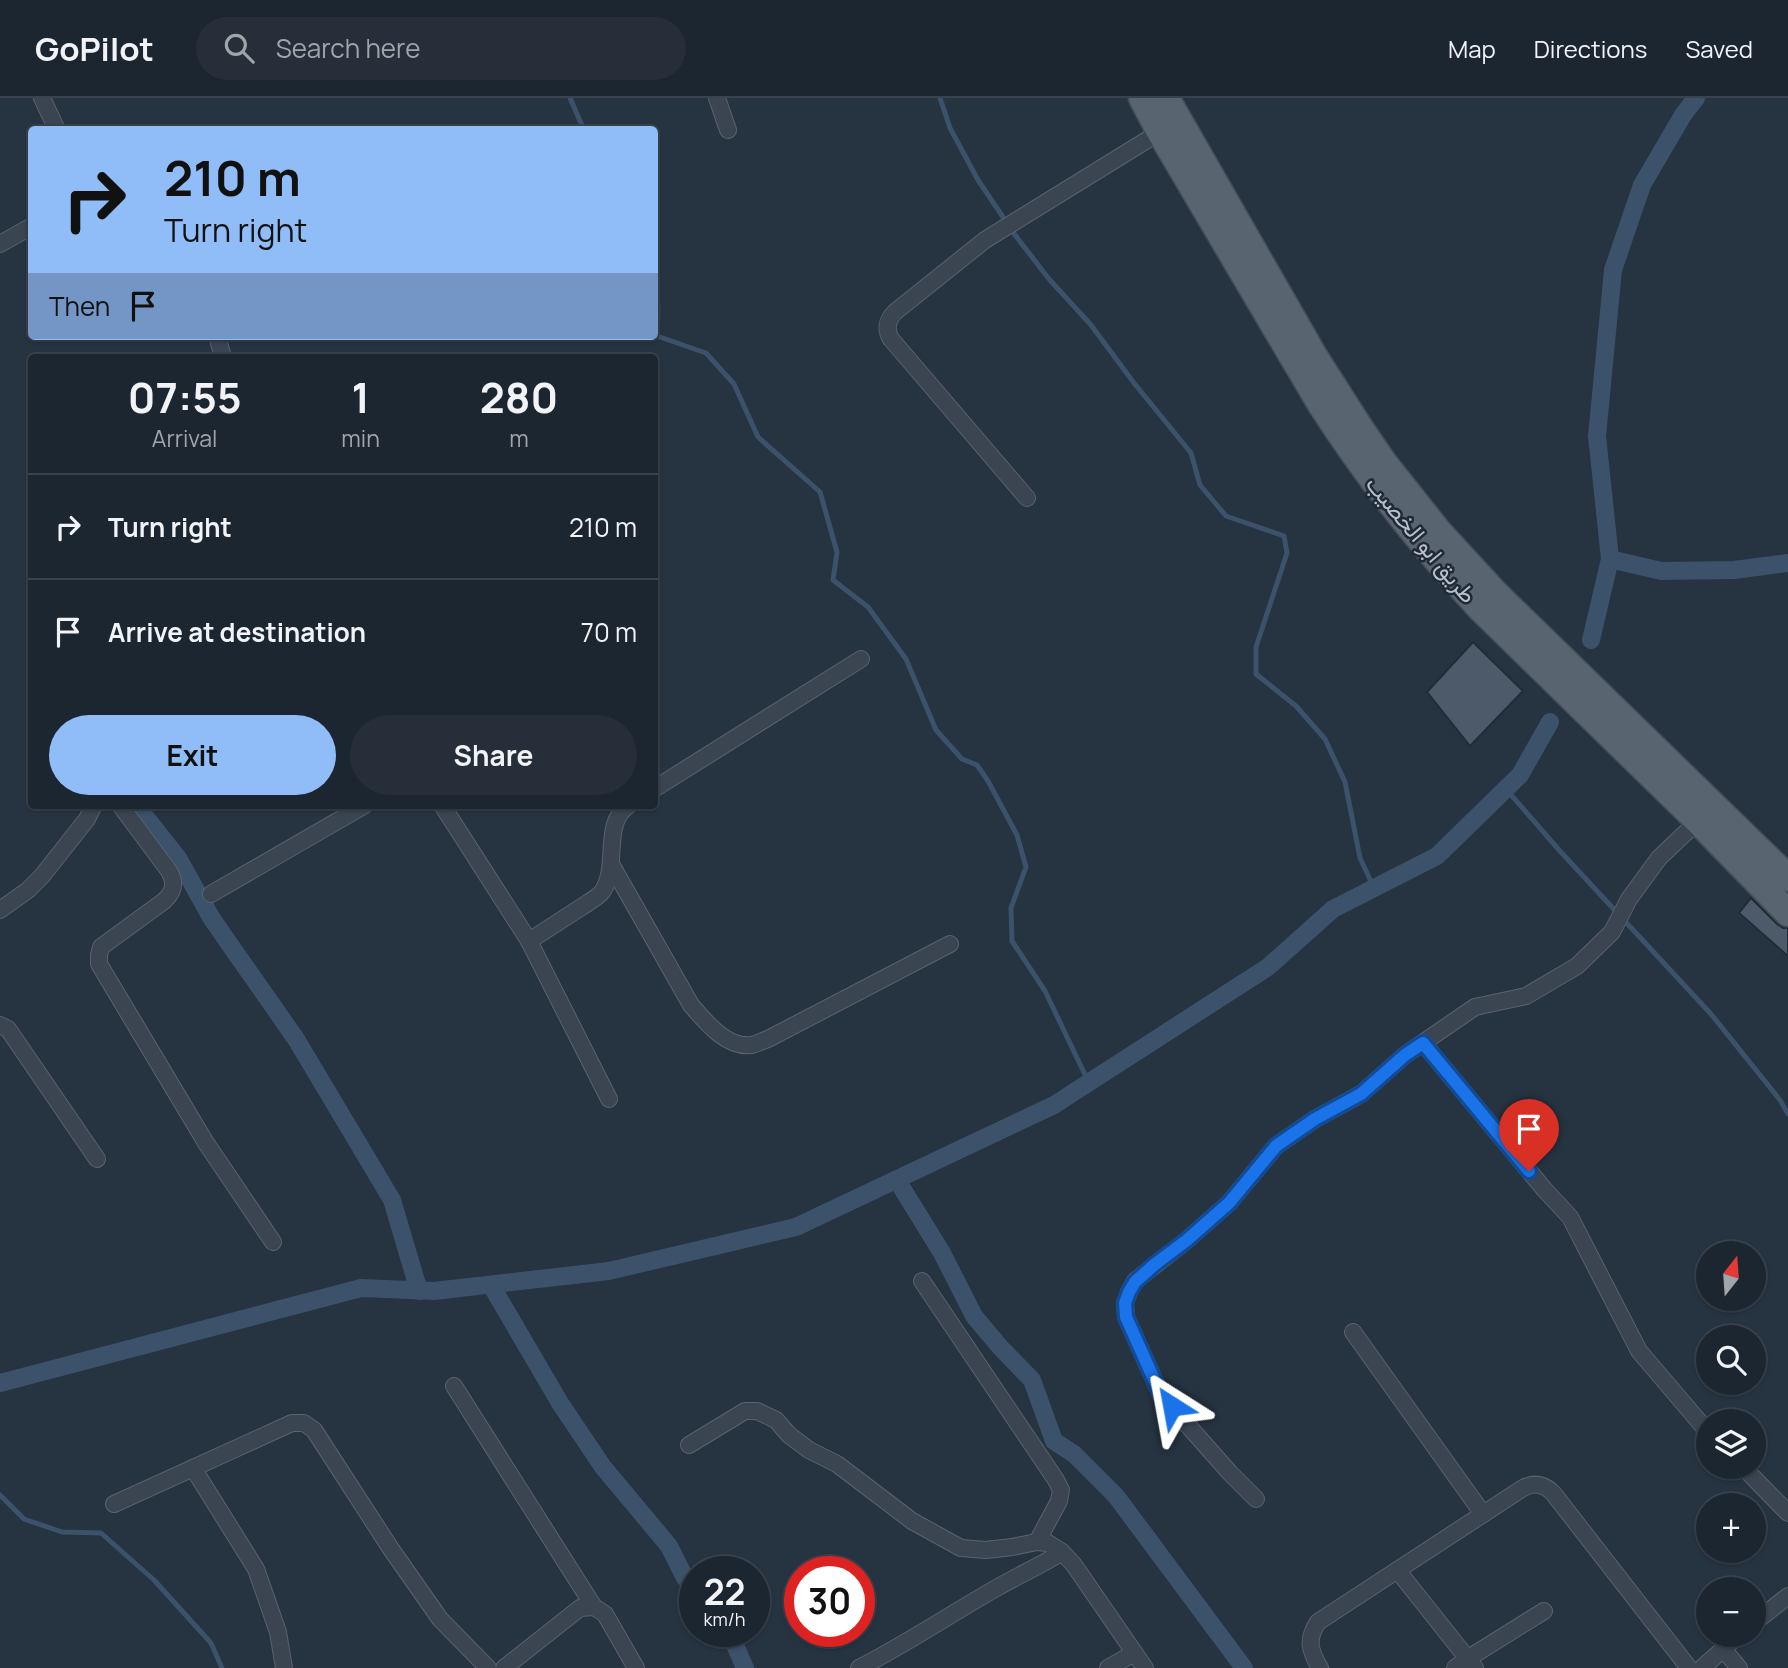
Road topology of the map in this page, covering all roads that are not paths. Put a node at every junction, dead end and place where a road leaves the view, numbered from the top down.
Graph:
1 (42, 98) edge
2 (717, 98) edge
3 (1142, 98) edge
4 (1166, 98) edge
5 (55, 126) edge
6 (728, 130) dead end
7 (1160, 132) junction
8 (28, 228) edge
9 (0, 244) edge
10 (1027, 498) dead end
11 (861, 659) dead end
12 (658, 786) edge
13 (92, 809) edge
14 (123, 809) edge
15 (358, 809) edge
16 (445, 809) edge
17 (623, 809) edge
18 (1698, 821) junction
19 (611, 864) junction
20 (1788, 878) edge
21 (211, 894) dead end
22 (0, 910) edge
23 (1788, 913) edge
24 (529, 941) junction
25 (950, 944) dead end
26 (0, 1025) edge
27 (1423, 1043) junction
28 (609, 1098) dead end
29 (97, 1159) dead end
30 (273, 1242) dead end
31 (922, 1280) dead end
32 (1353, 1332) dead end
33 (454, 1386) dead end
34 (1696, 1418) edge
35 (689, 1445) dead end
36 (193, 1468) junction
37 (1755, 1479) edge
38 (1256, 1499) dead end
39 (114, 1504) dead end
40 (1788, 1513) edge
41 (1483, 1514) junction
42 (1037, 1542) junction
43 (1062, 1552) junction
44 (1398, 1571) junction
45 (1788, 1596) edge
46 (594, 1607) junction
47 (1544, 1611) dead end
48 (1766, 1613) edge
49 (1727, 1647) edge
50 (1724, 1650) junction
51 (1134, 1653) junction
52 (1466, 1665) edge
53 (284, 1668) edge
54 (488, 1668) edge
55 (504, 1668) edge
56 (636, 1668) edge
57 (859, 1668) edge
58 (1108, 1668) edge
59 (1145, 1668) edge
60 (1320, 1668) edge
61 (1689, 1668) edge
62 (1702, 1668) edge
63 (1739, 1668) edge

1 - 5 street
2 - 6 street
3 - 7 main road, طريق ابو الخصيب
4 - 20 main road, طريق ابو الخصيب
7 - 10 street
7 - 18 main road, طريق ابو الخصيب
8 - 9 street
11 - 12 street
13 - 22 street
14 - 30 street
15 - 21 street
16 - 24 street
17 - 19 street
18 - 23 main road, طريق ابو الخصيب
18 - 27 street
19 - 24 street
19 - 25 street
24 - 28 street
26 - 29 street
27 - 34 street
27 - 38 street
31 - 42 street
32 - 41 street
33 - 46 street
35 - 42 street
36 - 39 street
36 - 53 street
36 - 54 street
37 - 40 street
41 - 44 street
41 - 61 street
42 - 43 street
43 - 51 street
43 - 57 street
44 - 52 street
44 - 60 street
45 - 48 street
46 - 55 street
46 - 56 street
47 - 52 street
49 - 50 street
50 - 62 street
50 - 63 street
51 - 58 street
51 - 59 street

